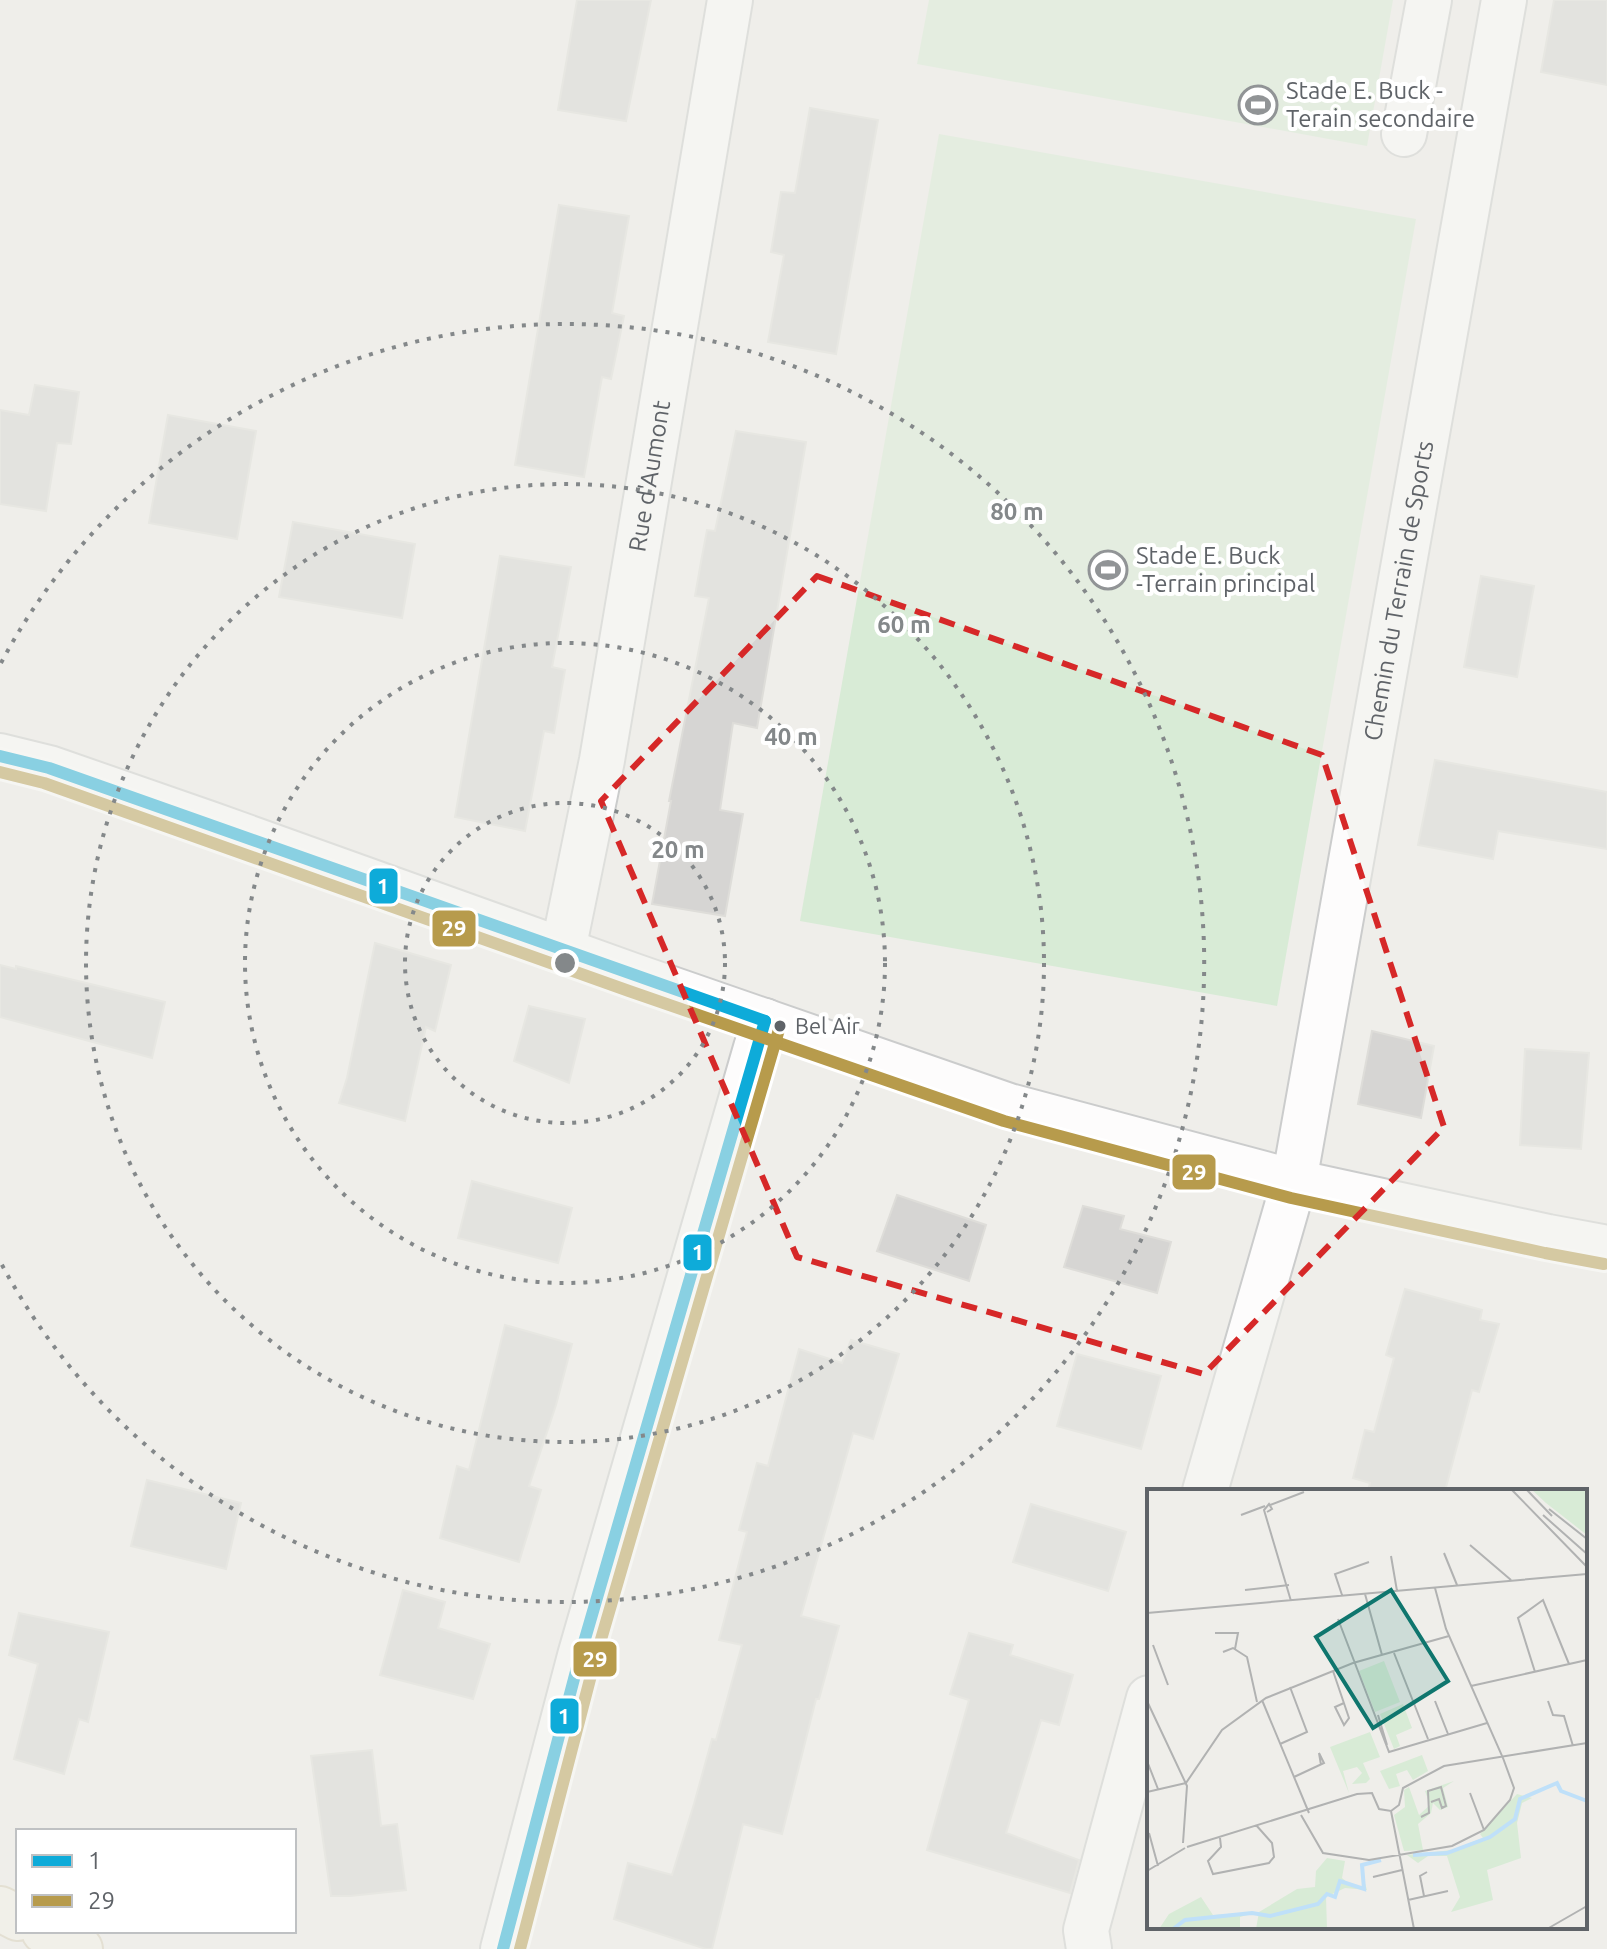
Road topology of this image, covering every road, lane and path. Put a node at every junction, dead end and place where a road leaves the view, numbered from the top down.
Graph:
1 (730, 0) edge
2 (1429, 0) edge
3 (1504, 0) edge
4 (1404, 134) dead end
5 (0, 756) edge
6 (563, 950) junction
7 (765, 1021) junction
8 (1294, 1182) junction
9 (1607, 1248) edge
10 (1206, 1489) edge
11 (1147, 1705) edge
12 (48, 1933) edge
13 (80, 1949) edge
14 (503, 1949) edge
15 (1089, 1949) edge

1 - 6 street, Rue d'Aumont
2 - 4 street
3 - 8 street, Chemin du Terrain de Sports
5 - 6 street
6 - 7 street
7 - 8 street
7 - 14 street
8 - 9 street
8 - 10 street, Chemin du Terrain de Sports
11 - 15 street
12 - 13 main road

